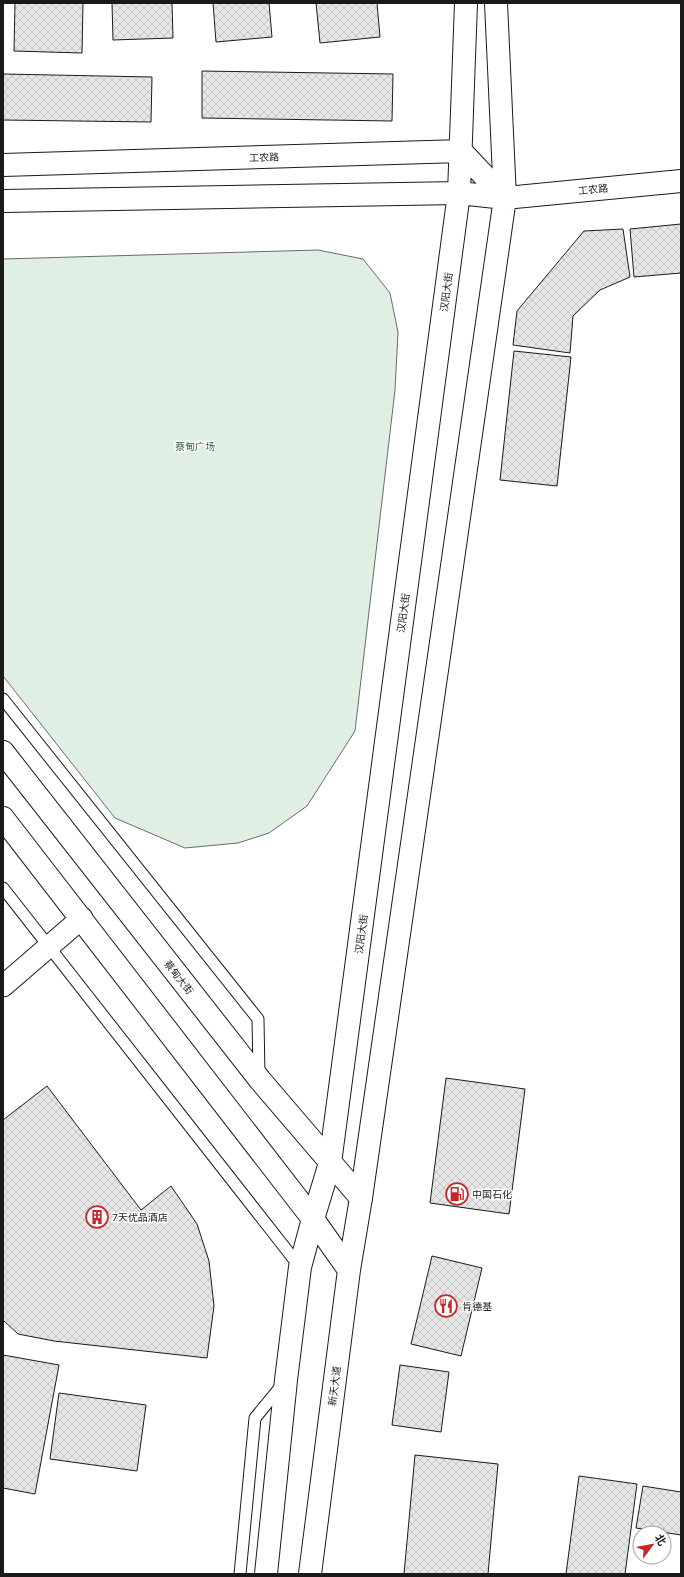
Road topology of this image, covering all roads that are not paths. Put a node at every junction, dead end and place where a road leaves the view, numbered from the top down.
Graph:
1 (466, 3) edge
2 (496, 3) edge
3 (461, 151) junction
4 (3, 165) edge
5 (681, 181) edge
6 (459, 193) junction
7 (505, 198) junction
8 (3, 201) edge
9 (3, 699) edge
10 (3, 752) edge
11 (3, 818) edge
12 (3, 888) edge
13 (82, 918) junction
14 (48, 946) junction
15 (3, 986) edge
16 (260, 1080) junction
17 (330, 1163) junction
18 (361, 1198) junction
19 (313, 1219) junction
20 (300, 1267) junction
21 (349, 1270) junction
22 (286, 1380) junction
23 (240, 1574) edge
24 (266, 1574) edge
25 (310, 1574) edge

1 - 3 street, 汉阳大街
2 - 7 street
3 - 4 street, 工农路
3 - 6 street, 汉阳大街
3 - 7 street
5 - 7 street, 工农路
6 - 7 street, 工农路
6 - 8 street, 工农路
6 - 17 street, 汉阳大街
7 - 18 street
9 - 16 lane
10 - 16 street, 蔡甸大街
11 - 13 street
12 - 14 lane
13 - 14 street
13 - 19 street
14 - 15 street
14 - 20 lane
16 - 17 street, 蔡甸大街
17 - 18 street, 蔡甸大街
17 - 19 street, 汉阳大街
18 - 21 street, 新天大道
19 - 20 street
19 - 21 street
20 - 22 street
21 - 25 street, 新天大道
22 - 23 lane
22 - 24 street

